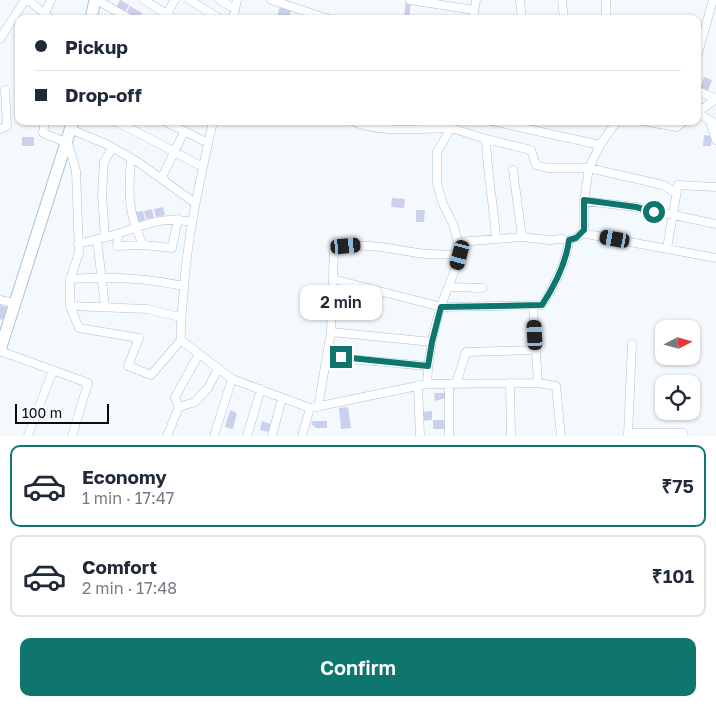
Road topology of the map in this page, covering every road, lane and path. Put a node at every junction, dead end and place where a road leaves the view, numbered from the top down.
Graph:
1 (15, 0) edge
2 (26, 0) edge
3 (52, 0) edge
4 (96, 0) edge
5 (144, 0) edge
6 (175, 0) edge
7 (190, 0) edge
8 (220, 0) edge
9 (237, 0) edge
10 (271, 0) edge
11 (410, 0) edge
12 (476, 0) edge
13 (520, 0) edge
14 (562, 0) edge
15 (606, 0) edge
16 (712, 0) edge
17 (235, 9) junction
18 (474, 10) junction
19 (16, 15) edge
20 (44, 15) edge
21 (47, 15) edge
22 (92, 15) edge
23 (123, 15) edge
24 (164, 15) edge
25 (166, 15) edge
26 (214, 15) edge
27 (234, 15) edge
28 (317, 15) edge
29 (473, 15) edge
30 (522, 15) edge
31 (564, 15) edge
32 (606, 15) edge
33 (15, 16) edge
34 (0, 39) edge
35 (701, 42) edge
36 (5, 90) dead end
37 (701, 92) edge
38 (3, 109) edge
39 (701, 110) edge
40 (701, 114) edge
41 (713, 123) edge
42 (44, 125) edge
43 (71, 125) edge
44 (123, 125) edge
45 (171, 125) edge
46 (212, 125) edge
47 (365, 125) edge
48 (451, 125) edge
49 (510, 125) edge
50 (614, 125) edge
51 (0, 129) edge
52 (184, 132) junction
53 (486, 139) junction
54 (716, 140) edge
55 (68, 142) junction
56 (208, 143) junction
57 (600, 145) junction
58 (112, 148) junction
59 (174, 153) junction
60 (131, 158) junction
61 (203, 167) junction
62 (589, 168) junction
63 (514, 170) dead end
64 (161, 179) junction
65 (716, 187) edge
66 (676, 193) junction
67 (584, 200) junction
68 (195, 203) junction
69 (673, 216) junction
70 (178, 219) junction
71 (192, 222) junction
72 (716, 224) edge
73 (135, 228) junction
74 (580, 233) junction
75 (118, 234) junction
76 (101, 238) junction
77 (522, 238) junction
78 (496, 239) junction
79 (562, 239) dead end
80 (458, 242) junction
81 (78, 244) junction
82 (143, 245) junction
83 (667, 248) junction
84 (460, 255) junction
85 (716, 258) edge
86 (102, 277) junction
87 (70, 279) junction
88 (334, 279) junction
89 (184, 286) junction
90 (449, 287) junction
91 (482, 288) dead end
92 (0, 300) edge
93 (15, 303) junction
94 (70, 306) junction
95 (533, 306) junction
96 (105, 307) junction
97 (441, 307) junction
98 (180, 317) junction
99 (331, 332) junction
100 (181, 340) junction
101 (432, 342) junction
102 (632, 344) dead end
103 (0, 350) edge
104 (536, 350) junction
105 (199, 354) junction
106 (327, 356) junction
107 (428, 366) junction
108 (218, 369) junction
109 (53, 370) junction
110 (232, 379) junction
111 (510, 383) junction
112 (538, 383) junction
113 (427, 384) junction
114 (452, 384) junction
115 (418, 386) junction
116 (261, 389) junction
117 (282, 398) junction
118 (179, 407) junction
119 (314, 407) junction
120 (683, 433) dead end
121 (628, 434) edge
122 (661, 434) edge
123 (28, 436) edge
124 (72, 436) edge
125 (167, 436) edge
126 (214, 436) edge
127 (247, 436) edge
128 (272, 436) edge
129 (302, 436) edge
130 (420, 436) edge
131 (449, 436) edge
132 (511, 436) edge
133 (561, 436) edge

1 - 2 street
2 - 19 street
2 - 20 street
3 - 21 street
4 - 22 street
4 - 23 street
5 - 24 street
6 - 25 street
7 - 26 street
8 - 17 street
9 - 17 street
10 - 28 street
11 - 18 street
12 - 18 street
13 - 30 street
14 - 31 street
15 - 32 street
16 - 35 street
17 - 27 street
18 - 29 street
33 - 34 street
36 - 38 street
37 - 39 street
38 - 51 street
40 - 41 street
41 - 54 street
42 - 55 street
43 - 55 street
43 - 58 street
44 - 59 street
45 - 52 street
46 - 56 street
47 - 48 street
48 - 53 street
48 - 80 street
49 - 57 street
50 - 57 street
52 - 56 street
52 - 59 street
53 - 62 street
53 - 78 street
55 - 81 street
55 - 93 street
56 - 61 street
57 - 62 street
58 - 60 street
58 - 76 street
59 - 61 street
59 - 64 street
60 - 64 street
60 - 73 street
61 - 68 street
62 - 66 street
62 - 67 street
63 - 77 street
64 - 68 street
65 - 66 street
66 - 69 street
67 - 69 street
67 - 74 street
68 - 71 street
69 - 72 street
69 - 83 street
70 - 71 street
70 - 73 street
70 - 82 street
71 - 89 street
73 - 75 street
73 - 82 street
74 - 83 street
74 - 95 street
75 - 76 street
75 - 82 street
76 - 81 street
76 - 86 street
77 - 78 street
77 - 79 street
78 - 80 street
80 - 84 street
81 - 87 street
83 - 85 street
84 - 88 street
84 - 90 street
86 - 87 street
86 - 89 street
86 - 96 street
87 - 94 street
88 - 97 street
88 - 99 street
89 - 98 street
90 - 91 street
90 - 97 street
92 - 93 street
93 - 103 street
94 - 96 street
94 - 100 street
95 - 97 street
95 - 104 street
96 - 98 street
97 - 101 street
98 - 100 street
99 - 101 street
99 - 106 street
100 - 105 street
101 - 107 street
102 - 121 street
103 - 109 street
104 - 112 street
104 - 114 street
105 - 108 street
105 - 118 street
106 - 107 street
106 - 119 street
107 - 113 street
108 - 110 street
108 - 118 street
109 - 123 street
109 - 124 street
110 - 116 street
110 - 126 street
111 - 112 street
111 - 114 street
111 - 132 street
112 - 133 street
113 - 114 street
113 - 115 street
114 - 131 street
115 - 119 street
115 - 130 street
116 - 117 street
116 - 127 street
117 - 119 street
117 - 128 street
118 - 125 street
119 - 129 street
120 - 122 street
121 - 122 street

